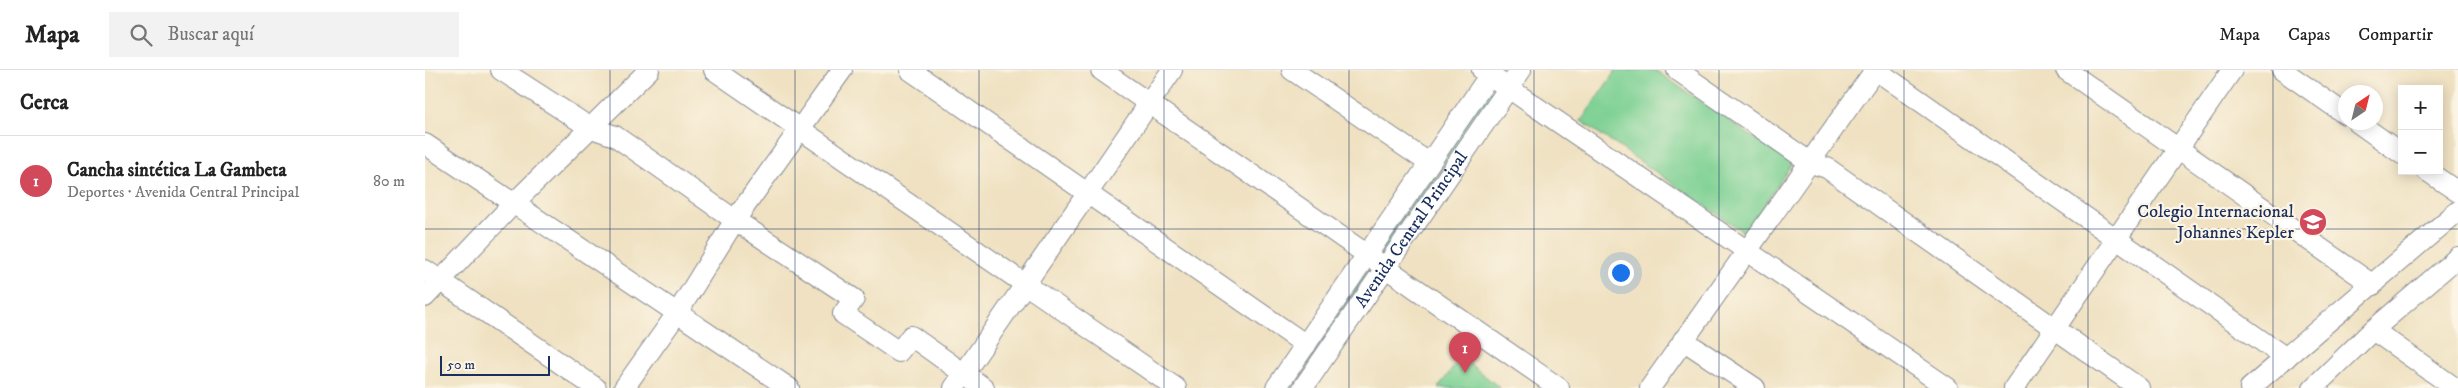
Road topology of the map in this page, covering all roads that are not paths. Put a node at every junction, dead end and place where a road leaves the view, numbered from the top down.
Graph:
1 (501, 70) edge
2 (649, 70) edge
3 (714, 70) edge
4 (842, 70) edge
5 (910, 70) edge
6 (1101, 70) edge
7 (1172, 70) edge
8 (1292, 70) edge
9 (1521, 70) edge
10 (1677, 70) edge
11 (1875, 70) edge
12 (2066, 70) edge
13 (2232, 70) edge
14 (2283, 70) edge
15 (1488, 72) edge
16 (1507, 89) junction
17 (1149, 103) junction
18 (2338, 109) edge
19 (589, 127) junction
20 (800, 130) junction
21 (2368, 130) edge
22 (425, 144) edge
23 (2177, 148) junction
24 (2398, 151) edge
25 (1429, 163) junction
26 (1811, 163) junction
27 (2433, 175) edge
28 (2458, 192) edge
29 (1086, 194) junction
30 (513, 204) junction
31 (2458, 211) edge
32 (735, 220) junction
33 (2115, 240) junction
34 (1749, 252) junction
35 (1367, 255) junction
36 (2458, 257) edge
37 (1385, 269) junction
38 (425, 270) edge
39 (441, 281) junction
40 (1024, 284) junction
41 (2373, 285) junction
42 (425, 297) edge
43 (678, 312) junction
44 (2056, 329) junction
45 (2373, 330) junction
46 (1683, 340) junction
47 (1306, 345) junction
48 (2286, 358) junction
49 (958, 381) edge
50 (596, 388) edge
51 (624, 388) edge
52 (789, 388) edge
53 (984, 388) edge
54 (1176, 388) edge
55 (1276, 388) edge
56 (1303, 388) edge
57 (1559, 388) edge
58 (1651, 388) edge
59 (1755, 388) edge
60 (1948, 388) edge
61 (2014, 388) edge
62 (2139, 388) edge
63 (2250, 388) edge
64 (2313, 388) edge
65 (2455, 388) edge

1 - 19 street
2 - 19 street
3 - 20 street
4 - 20 street
5 - 29 street
6 - 17 street
7 - 17 street
8 - 25 street
9 - 16 street, Avenida Central Principal
10 - 26 street
11 - 26 street
11 - 33 street
12 - 23 street
13 - 23 street
14 - 18 street
15 - 16 street
15 - 25 street, Avenida Central Principal
16 - 34 street
16 - 37 street, Avenida Central Principal
17 - 29 street
17 - 35 street
19 - 30 street
19 - 32 street
20 - 32 street
20 - 40 street
21 - 24 street
22 - 30 street
23 - 33 street
23 - 41 street
25 - 35 street, Avenida Central Principal
26 - 34 street
26 - 44 street
27 - 28 street
29 - 40 street
29 - 47 street
30 - 39 street
30 - 43 street
31 - 41 street
32 - 43 street
32 - 49 street
33 - 44 street
33 - 48 street
34 - 46 street
34 - 60 street
35 - 37 street
35 - 47 street, Avenida Central Principal
36 - 45 street
37 - 56 street, Avenida Central Principal
37 - 57 street
38 - 39 street
39 - 42 street
39 - 50 street
40 - 49 street
40 - 54 street
41 - 48 street
43 - 51 street
43 - 52 street
44 - 61 street
44 - 62 street
45 - 64 street
45 - 65 street
46 - 58 street
46 - 59 street
47 - 55 street, Avenida Central Principal
48 - 63 street
49 - 53 street

